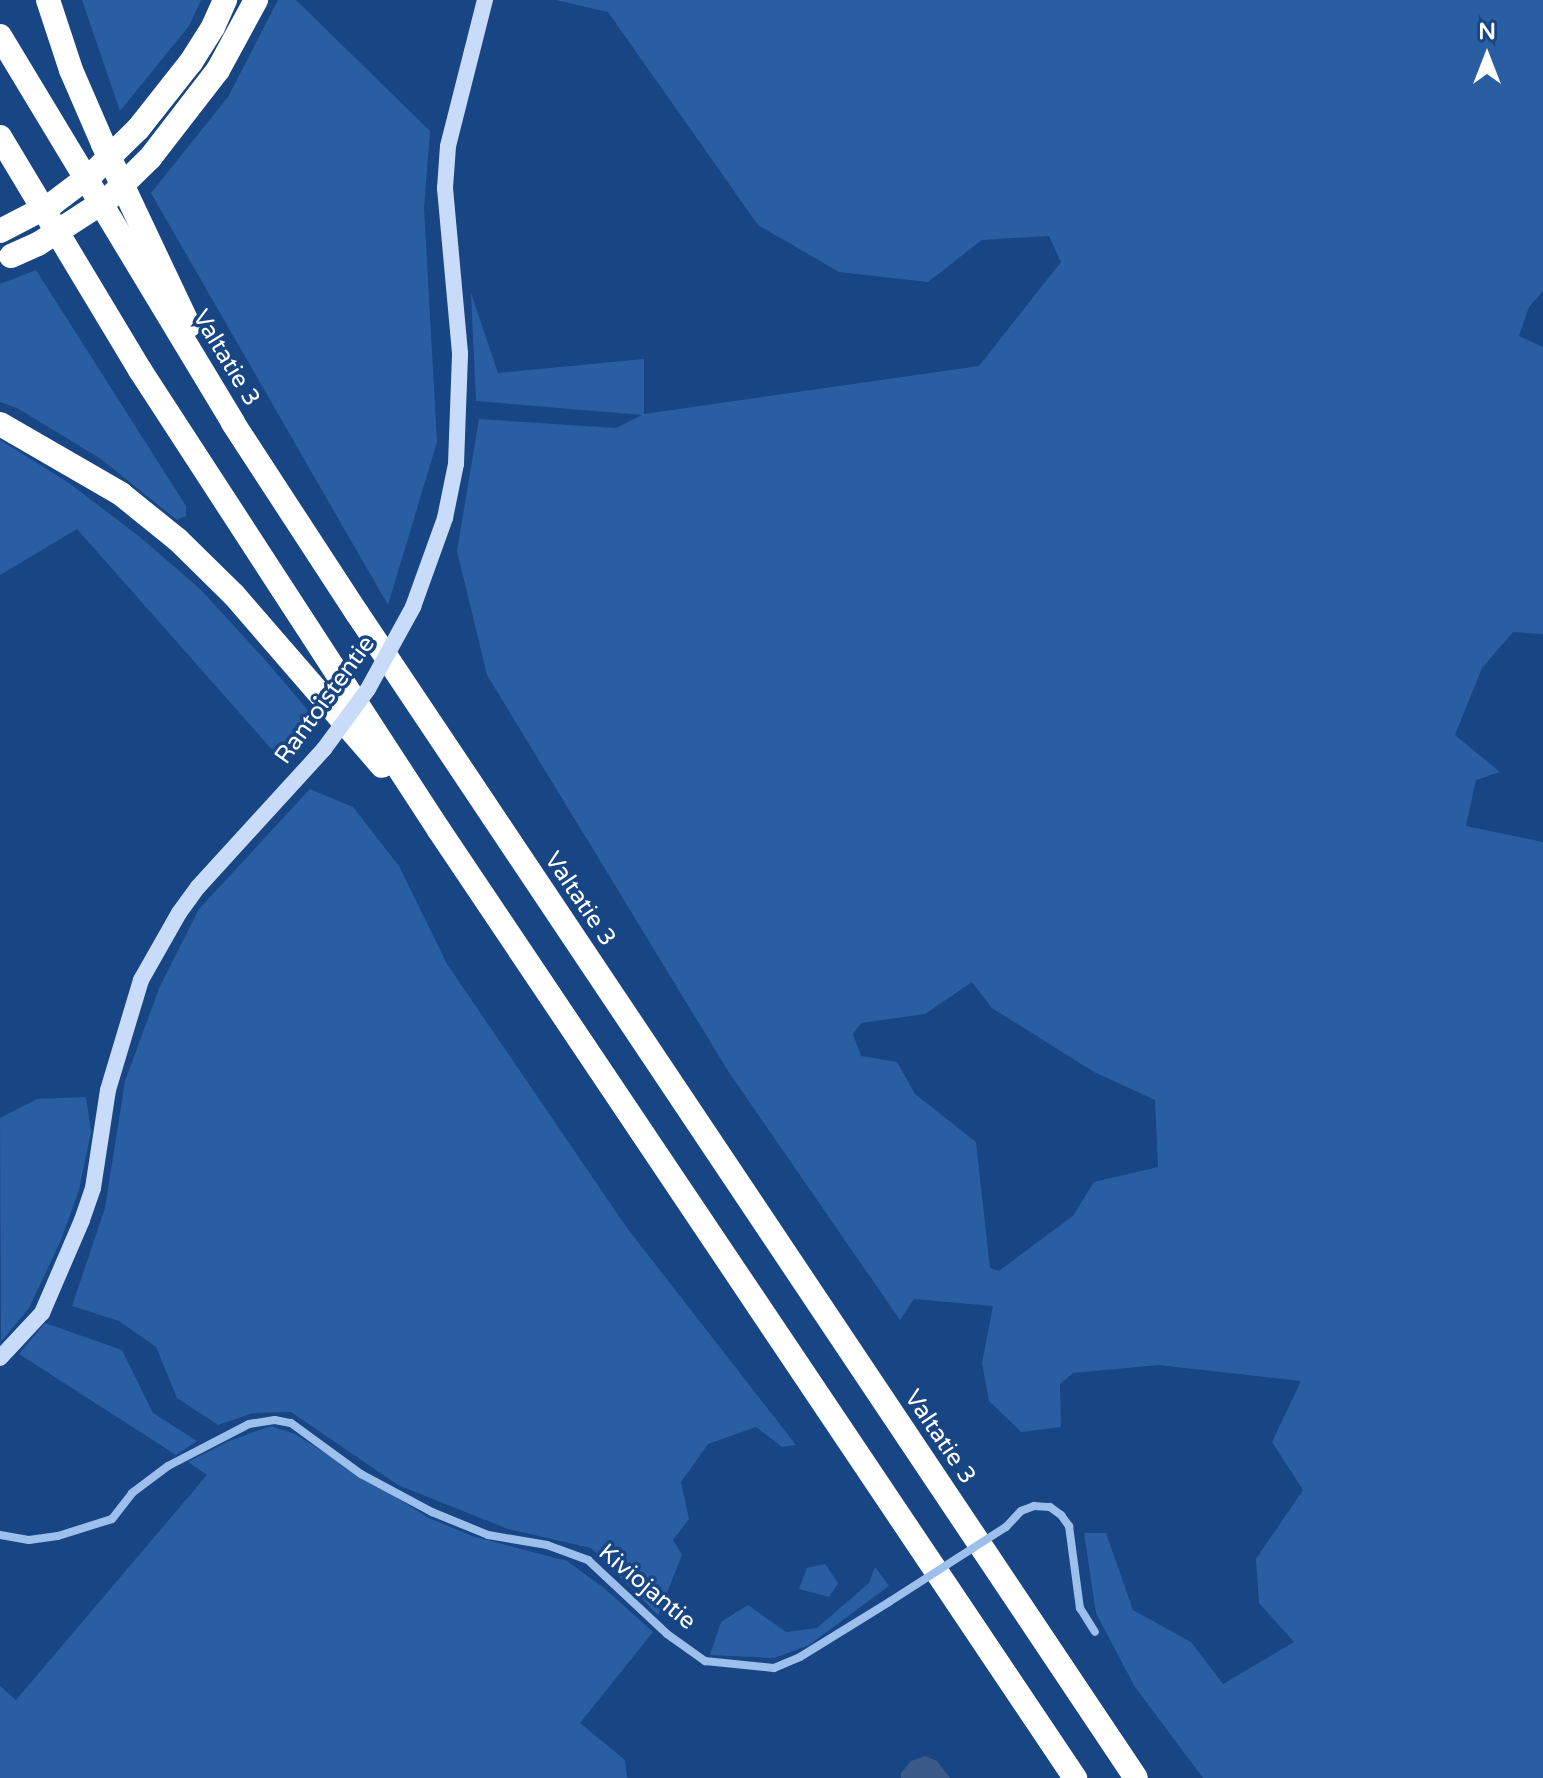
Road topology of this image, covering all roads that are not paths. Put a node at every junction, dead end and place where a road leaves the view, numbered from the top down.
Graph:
1 (48, 0) edge
2 (225, 0) edge
3 (256, 0) edge
4 (485, 0) edge
5 (0, 36) edge
6 (0, 137) edge
7 (0, 231) edge
8 (5, 258) edge
9 (233, 423) junction
10 (0, 424) edge
11 (439, 830) junction
12 (0, 1358) edge
13 (0, 1535) edge
14 (1095, 1632) dead end
15 (1075, 1778) edge
16 (1136, 1778) edge

1 - 9 highway
2 - 7 highway, bridge
3 - 8 highway, bridge
4 - 12 street, Rantoistentie, bridge
5 - 9 highway, Valtatie 3
6 - 11 highway
9 - 16 highway, Valtatie 3
10 - 11 highway
11 - 15 highway
13 - 14 street, Kiviojantie, bridge

